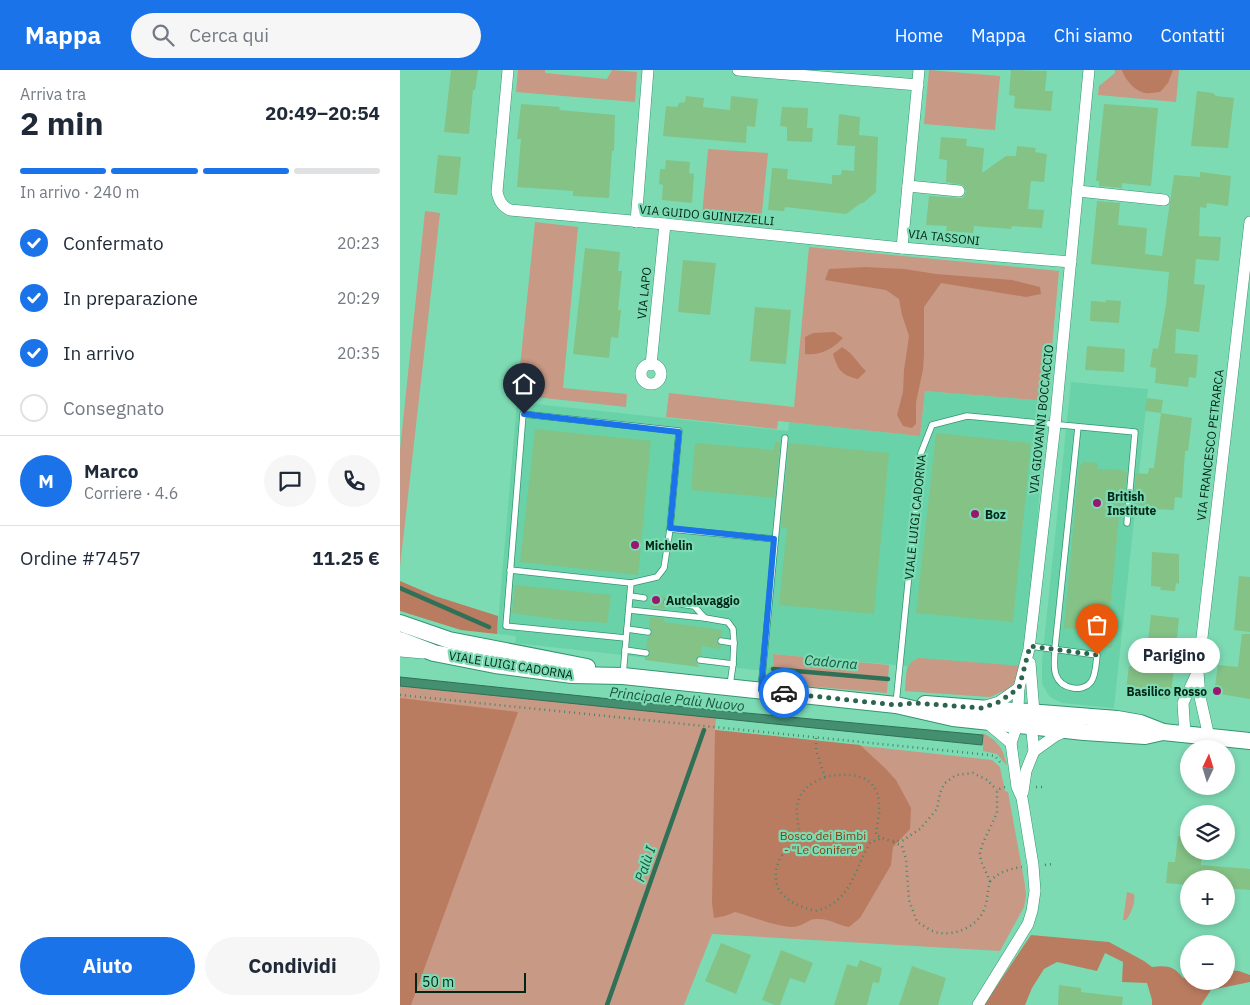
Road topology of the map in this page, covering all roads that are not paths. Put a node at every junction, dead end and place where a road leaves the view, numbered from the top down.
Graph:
1 (508, 70) edge
2 (648, 70) edge
3 (738, 70) edge
4 (919, 70) edge
5 (1089, 70) edge
6 (784, 72) edge
7 (918, 85) junction
8 (908, 186) junction
9 (959, 191) dead end
10 (1078, 191) junction
11 (1164, 200) dead end
12 (636, 222) junction
13 (1250, 222) edge
14 (665, 224) junction
15 (902, 248) junction
16 (1071, 262) junction
17 (651, 365) dead end
18 (1055, 425) junction
19 (1078, 427) junction
20 (785, 438) dead end
21 (1127, 523) dead end
22 (670, 528) junction
23 (774, 539) junction
24 (510, 570) junction
25 (631, 582) junction
26 (630, 596) junction
27 (644, 598) dead end
28 (667, 602) dead end
29 (629, 610) junction
30 (705, 618) junction
31 (400, 623) edge
32 (627, 629) junction
33 (400, 631) edge
34 (648, 632) dead end
35 (436, 637) junction
36 (625, 638) junction
37 (400, 640) edge
38 (721, 641) dead end
39 (734, 643) junction
40 (1030, 647) junction
41 (1055, 648) junction
42 (625, 650) junction
43 (400, 651) edge
44 (434, 653) junction
45 (646, 653) dead end
46 (700, 660) dead end
47 (733, 664) junction
48 (1198, 672) junction
49 (623, 676) junction
50 (729, 687) junction
51 (1019, 688) junction
52 (761, 690) junction
53 (896, 705) junction
54 (983, 715) junction
55 (1026, 718) junction
56 (961, 719) junction
57 (1077, 731) junction
58 (1173, 733) junction
59 (1209, 737) junction
60 (1250, 741) edge
61 (1011, 743) junction
62 (1034, 751) junction
63 (1017, 790) junction
64 (978, 1005) edge

1 - 12 street, VIA GUIDO GUINIZZELLI
2 - 12 street
3 - 6 street
4 - 7 street, VIA TASSONI
5 - 10 street, VIA GIOVANNI BOCCACCIO
6 - 7 street
7 - 8 street, VIA TASSONI
8 - 9 street
8 - 15 street, VIA TASSONI
10 - 11 street
10 - 16 street, VIA GIOVANNI BOCCACCIO
12 - 14 street, VIA GUIDO GUINIZZELLI
13 - 48 street, VIA FRANCESCO PETRARCA
14 - 15 street, VIA GUIDO GUINIZZELLI
14 - 17 street, VIA LAPO
15 - 16 street, VIA TASSONI
16 - 18 street, VIA GIOVANNI BOCCACCIO
18 - 19 lane
18 - 40 street, VIA GIOVANNI BOCCACCIO
18 - 53 lane, VIALE LUIGI CADORNA
19 - 21 lane
19 - 41 lane
20 - 23 lane
22 - 23 lane
22 - 24 lane
22 - 25 lane
23 - 52 lane
24 - 25 lane
24 - 36 lane
25 - 26 lane
26 - 27 lane
26 - 29 lane
28 - 30 lane
29 - 30 lane
29 - 32 lane
30 - 39 lane
31 - 35 main road, VIALE LUIGI CADORNA
32 - 34 lane
32 - 36 lane
33 - 35 street
35 - 49 main road, VIALE LUIGI CADORNA
36 - 42 lane
37 - 44 main road
38 - 39 lane
39 - 47 lane
40 - 41 lane
40 - 51 street, VIA GIOVANNI BOCCACCIO
40 - 55 street, VIA GIOVANNI BOCCACCIO
41 - 41 lane
42 - 45 lane
42 - 49 lane
43 - 44 street, VIALE LUIGI CADORNA
44 - 49 main road, VIALE LUIGI CADORNA
46 - 47 lane
47 - 50 lane
48 - 58 street, VIA FRANCESCO PETRARCA
48 - 59 street, VIA FRANCESCO PETRARCA
49 - 50 main road, VIALE LUIGI CADORNA
50 - 52 main road, VIALE LUIGI CADORNA
51 - 54 street
51 - 55 street, VIA GIOVANNI BOCCACCIO
52 - 53 main road, VIALE LUIGI CADORNA
53 - 54 main road, VIALE LUIGI CADORNA
53 - 56 main road, VIALE LUIGI CADORNA
54 - 55 main road, VIALE LUIGI CADORNA
54 - 56 main road, VIALE LUIGI CADORNA
54 - 61 street
55 - 56 street, VIALE LUIGI CADORNA
55 - 57 main road, VIALE LUIGI CADORNA
55 - 58 main road, VIALE LUIGI CADORNA
55 - 61 street
55 - 62 street
57 - 58 main road, VIALE LUIGI CADORNA
57 - 62 street
58 - 59 main road, VIALE LUIGI CADORNA
59 - 60 main road, VIALE LUIGI CADORNA
61 - 63 street
62 - 63 street
63 - 64 street

